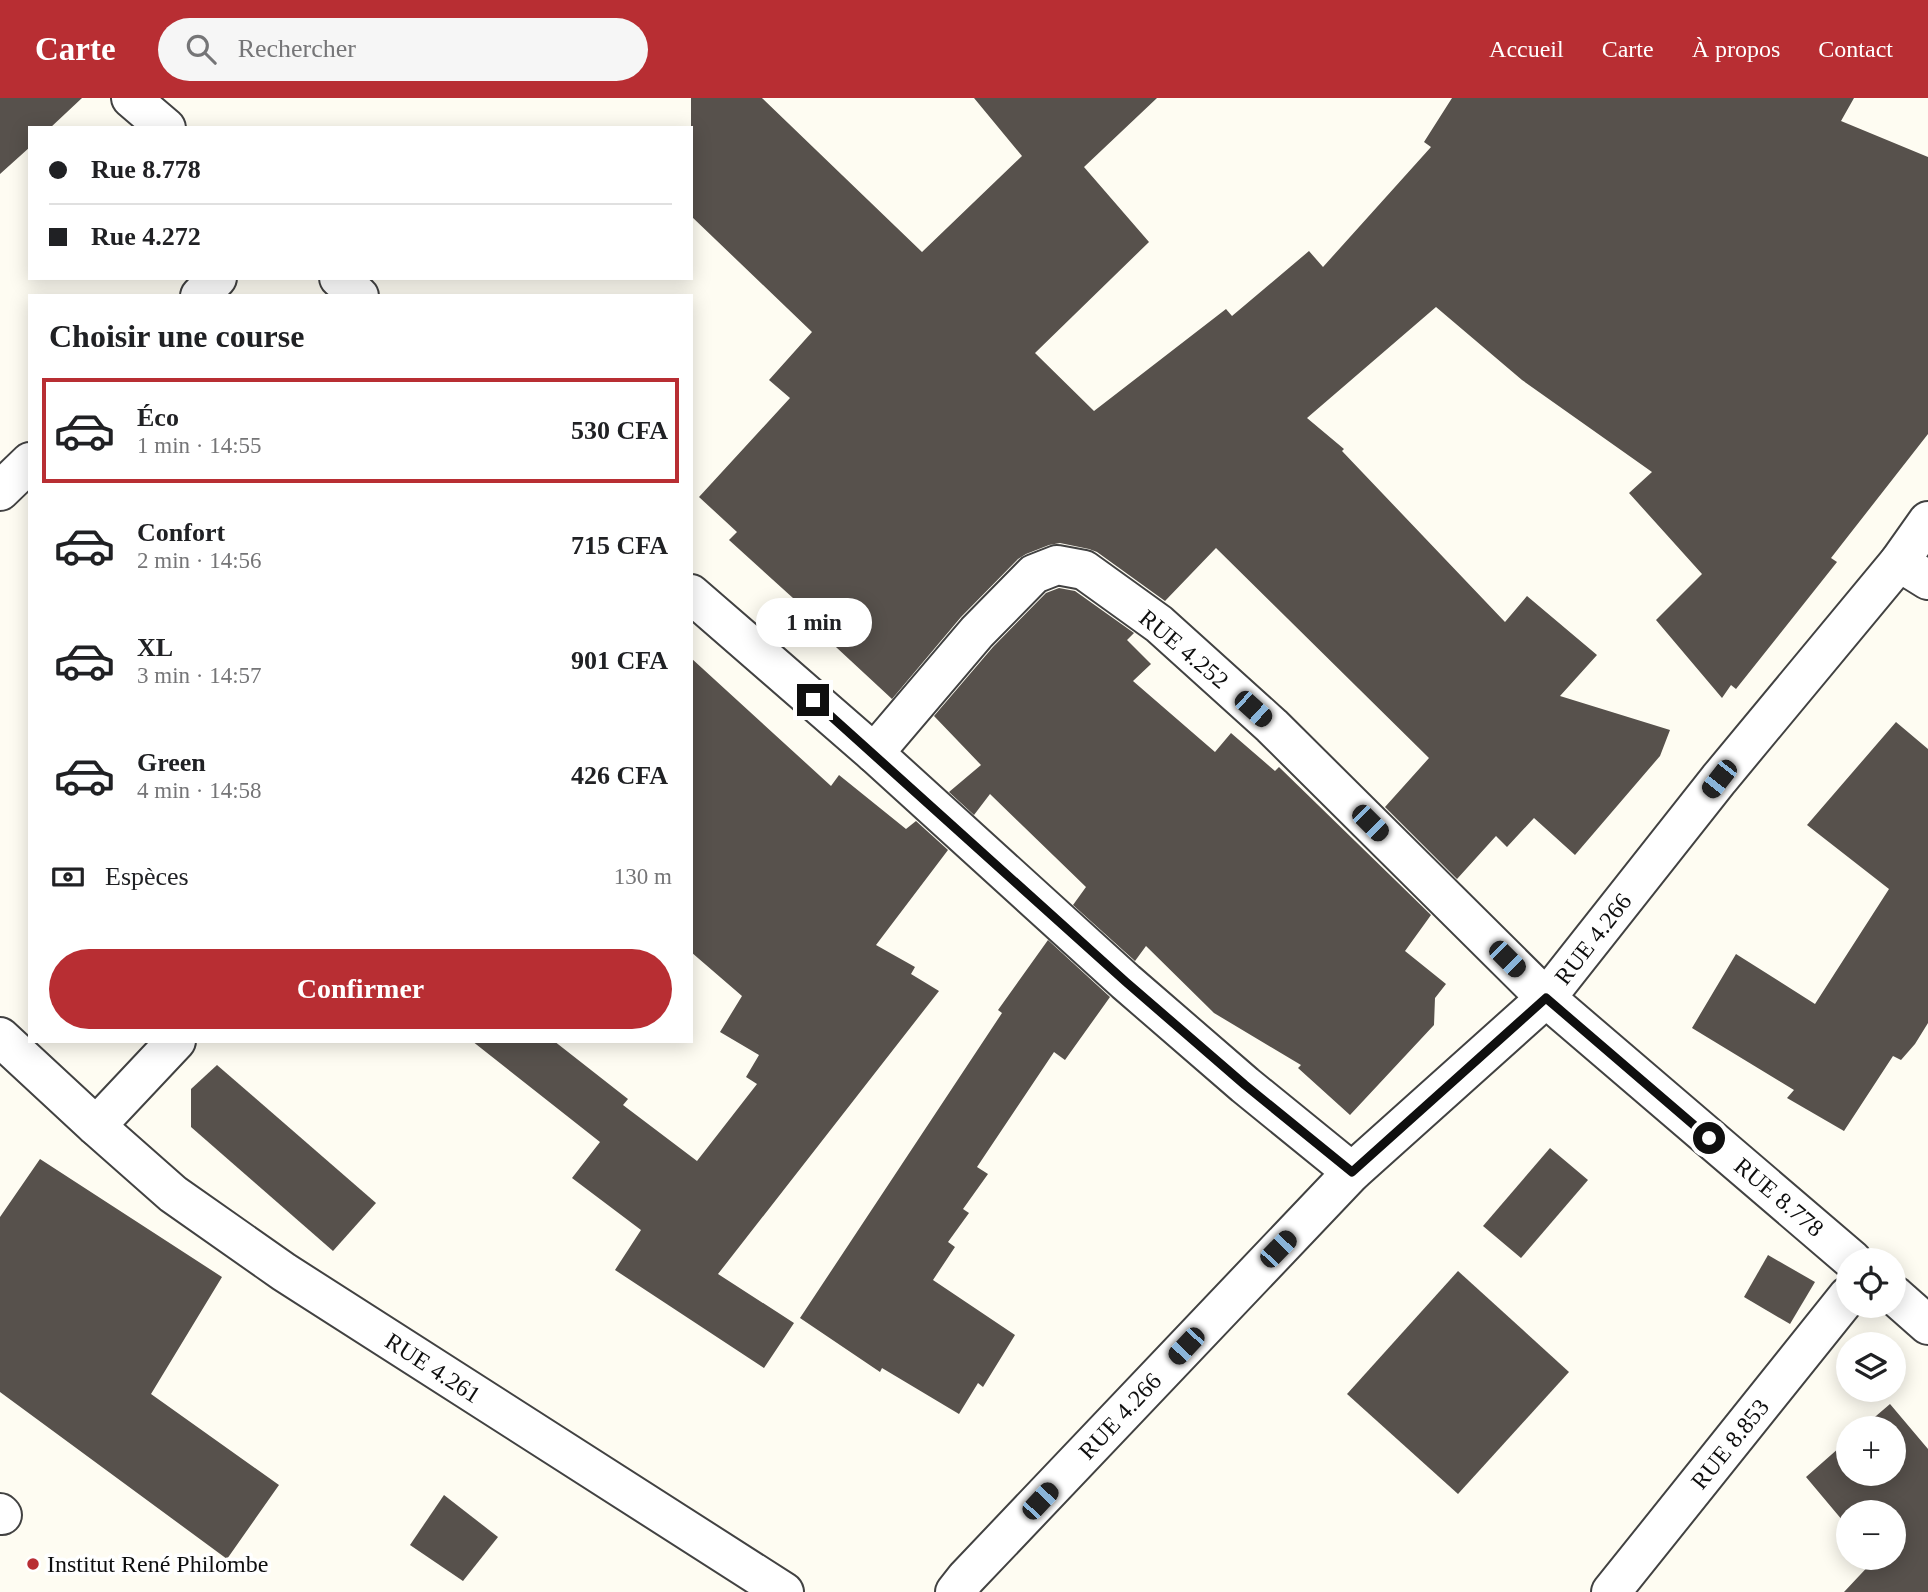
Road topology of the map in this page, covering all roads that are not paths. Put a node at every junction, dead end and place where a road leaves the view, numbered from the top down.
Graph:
1 (131, 98) edge
2 (164, 126) edge
3 (215, 280) edge
4 (341, 280) edge
5 (202, 294) edge
6 (357, 294) edge
7 (28, 464) edge
8 (0, 491) edge
9 (1928, 521) edge
10 (1914, 571) edge
11 (693, 596) edge
12 (874, 753) junction
13 (1546, 998) junction
14 (0, 1037) edge
15 (174, 1043) edge
16 (96, 1126) junction
17 (1352, 1172) junction
18 (1838, 1248) edge
19 (1906, 1306) edge
20 (1836, 1311) edge
21 (1928, 1325) edge
22 (966, 1587) edge
23 (784, 1592) edge
24 (1611, 1592) edge

1 - 2 street
3 - 5 street
4 - 6 street
7 - 8 street
9 - 10 street, RUE 4.266
10 - 13 street, RUE 4.266
11 - 12 street
12 - 13 street, RUE 4.252
12 - 17 street
13 - 17 street, RUE 4.266
13 - 18 street, RUE 8.778
14 - 16 street, RUE 4.261
15 - 16 street
16 - 23 street, RUE 4.261
17 - 22 street, RUE 4.266
19 - 21 street
20 - 24 street, RUE 8.853

